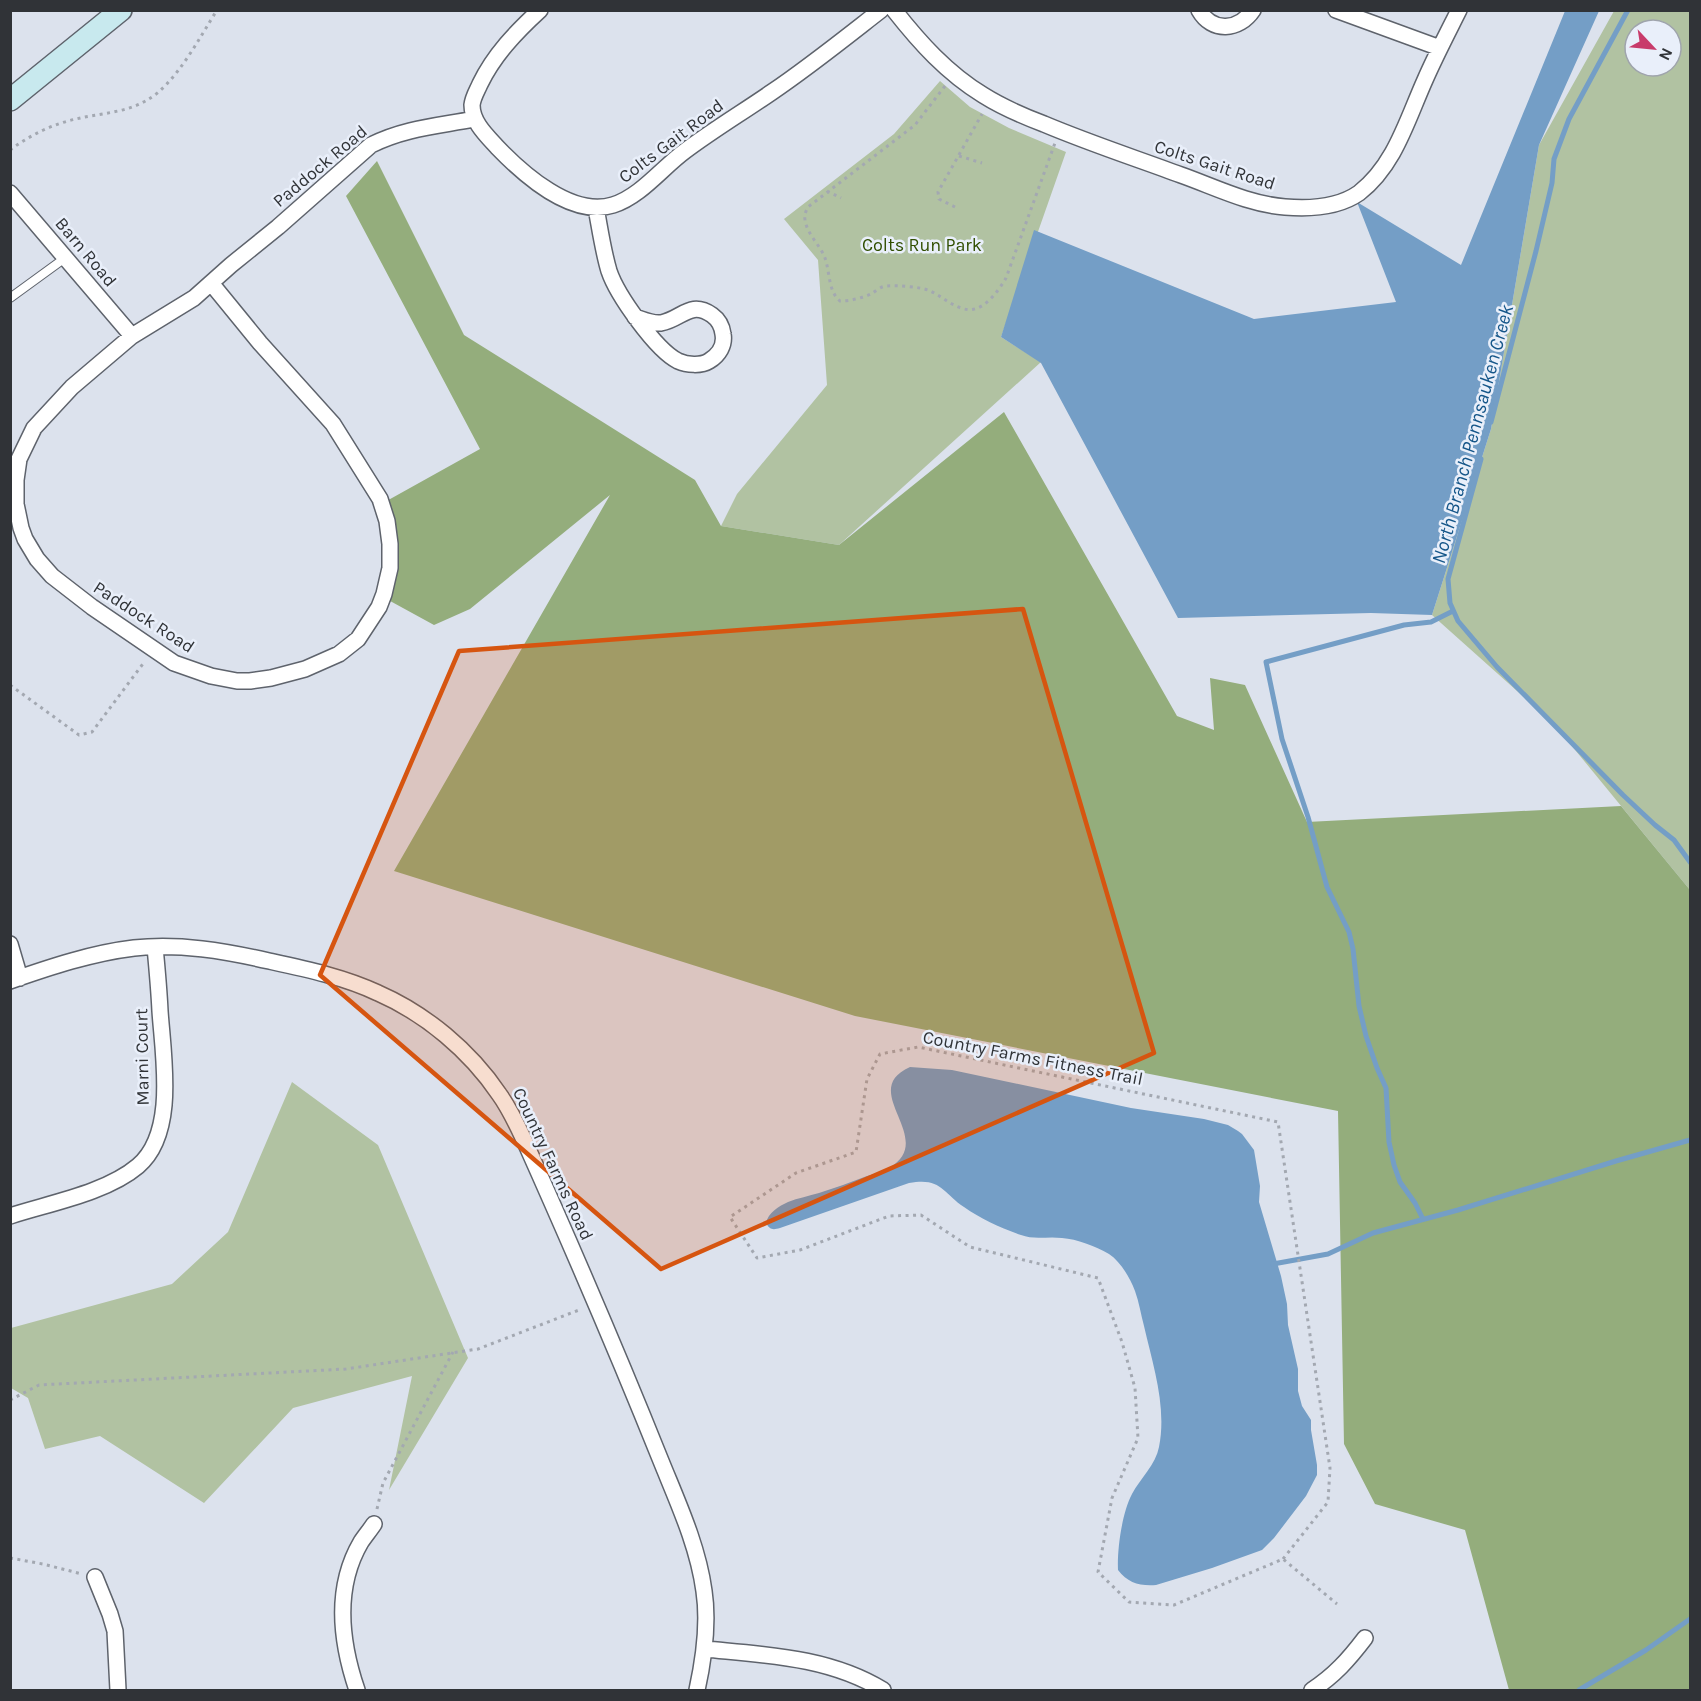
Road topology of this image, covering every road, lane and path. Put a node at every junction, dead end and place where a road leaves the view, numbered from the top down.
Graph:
1 (122, 10) edge
2 (217, 10) edge
3 (540, 10) edge
4 (881, 10) edge
5 (894, 10) edge
6 (1198, 10) edge
7 (1253, 10) edge
8 (1336, 10) edge
9 (1459, 10) edge
10 (1440, 48) junction
11 (954, 74) junction
12 (10, 100) edge
13 (990, 100) junction
14 (474, 119) junction
15 (1060, 130) junction
16 (10, 150) edge
17 (958, 156) junction
18 (981, 163) dead end
19 (827, 191) junction
20 (10, 194) edge
21 (841, 198) dead end
22 (955, 207) dead end
23 (597, 208) junction
24 (64, 258) junction
25 (211, 284) junction
26 (10, 298) edge
27 (635, 317) junction
28 (132, 336) junction
29 (153, 650) junction
30 (10, 685) edge
31 (10, 944) edge
32 (155, 947) junction
33 (15, 979) edge
34 (10, 1216) edge
35 (579, 1310) dead end
36 (453, 1352) junction
37 (10, 1400) edge
38 (374, 1524) joint
39 (10, 1558) edge
40 (1283, 1559) junction
41 (95, 1577) joint
42 (1336, 1604) dead end
43 (1365, 1638) dead end
44 (705, 1649) junction
45 (118, 1690) edge
46 (357, 1690) edge
47 (698, 1690) edge
48 (883, 1690) edge
49 (1312, 1690) edge

1 - 12 street
2 - 16 path
3 - 14 street
4 - 23 street, Colts Gait Road
5 - 11 street, Colts Gait Road
6 - 7 street
8 - 10 street
9 - 10 street, Colts Gait Road
10 - 15 street, Colts Gait Road
11 - 13 street, Colts Gait Road
11 - 19 path
13 - 15 street, Colts Gait Road
13 - 17 path
14 - 23 street
14 - 25 street, Paddock Road
15 - 19 path
17 - 18 path
17 - 22 path
19 - 21 path
20 - 24 street, Barn Road
23 - 27 street
24 - 26 lane
24 - 28 street, Barn Road
25 - 28 street, Paddock Road
25 - 29 street, Paddock Road
27 - 27 street
28 - 29 street, Paddock Road
29 - 30 path
31 - 33 street
32 - 33 street, Country Farms Road
32 - 34 street, Marni Court
32 - 44 street, Country Farms Road
35 - 36 path
36 - 37 path
36 - 38 path
38 - 46 street
39 - 41 path
40 - 40 path, Country Farms Fitness Trail
40 - 42 path
41 - 45 street
43 - 49 street
44 - 47 street, Country Farms Road
44 - 48 street

